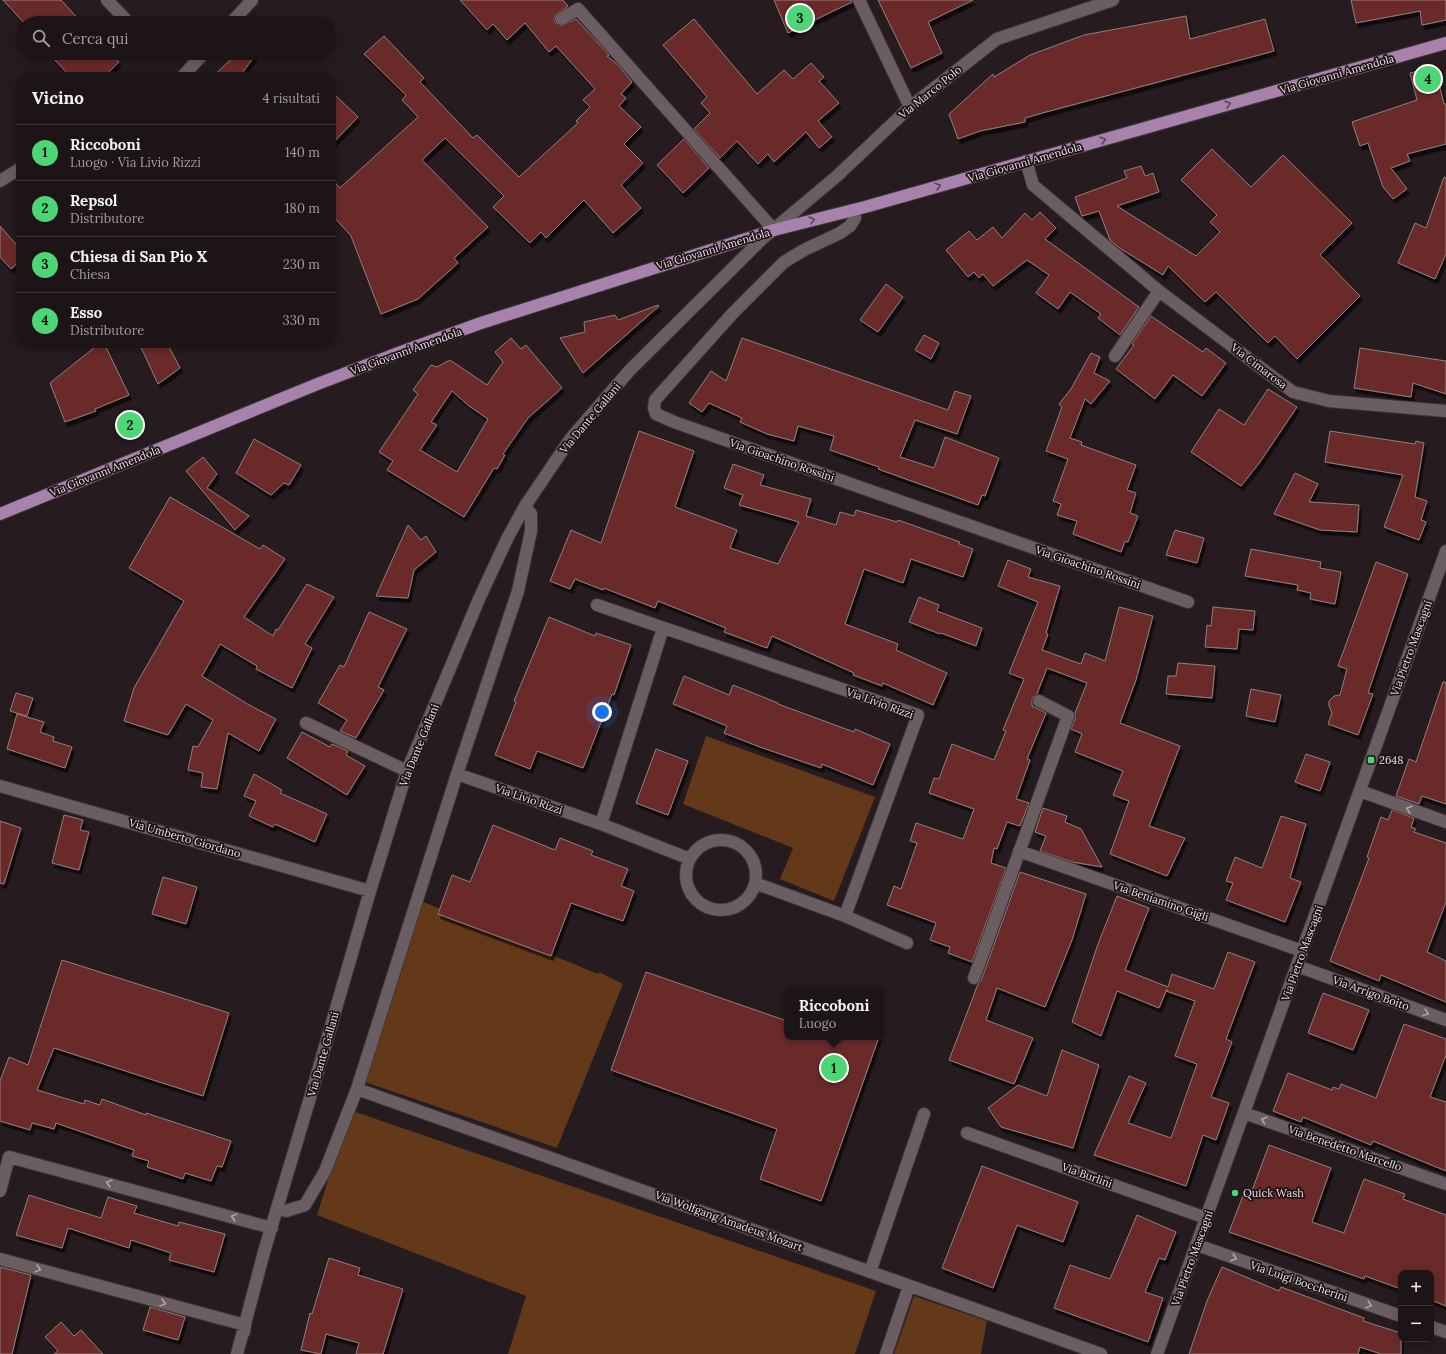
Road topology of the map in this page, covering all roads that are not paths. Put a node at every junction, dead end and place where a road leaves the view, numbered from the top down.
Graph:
1 (107, 0) edge
2 (252, 0) edge
3 (858, 0) edge
4 (1113, 0) edge
5 (122, 16) edge
6 (237, 16) edge
7 (561, 19) dead end
8 (1446, 43) edge
9 (198, 60) edge
10 (187, 72) edge
11 (910, 107) junction
12 (1026, 161) junction
13 (16, 171) edge
14 (0, 180) edge
15 (853, 210) junction
16 (774, 230) junction
17 (1159, 291) junction
18 (1115, 356) dead end
19 (1446, 410) edge
20 (525, 506) junction
21 (4, 512) edge
22 (1446, 551) edge
23 (1444, 564) edge
24 (1188, 602) dead end
25 (597, 605) dead end
26 (663, 628) junction
27 (1039, 701) dead end
28 (306, 724) dead end
29 (407, 771) junction
30 (456, 774) junction
31 (0, 786) edge
32 (1360, 791) junction
33 (1446, 822) edge
34 (601, 824) junction
35 (1019, 852) junction
36 (690, 859) junction
37 (755, 883) junction
38 (370, 890) junction
39 (846, 916) junction
40 (907, 943) dead end
41 (1302, 951) junction
42 (1297, 966) junction
43 (974, 978) dead end
44 (1446, 1020) edge
45 (357, 1089) junction
46 (1244, 1113) junction
47 (924, 1114) dead end
48 (967, 1133) dead end
49 (1446, 1184) edge
50 (0, 1191) edge
51 (277, 1210) junction
52 (1206, 1218) junction
53 (272, 1228) junction
54 (1197, 1245) junction
55 (0, 1259) edge
56 (870, 1272) junction
57 (909, 1286) junction
58 (1398, 1315) edge
59 (245, 1325) junction
60 (1434, 1328) edge
61 (1446, 1332) edge
62 (1067, 1348) edge
63 (237, 1354) edge
64 (243, 1354) edge
65 (886, 1354) edge
66 (1101, 1354) edge
67 (1158, 1354) edge

1 - 5 street
2 - 6 street
3 - 11 street
4 - 11 street, Via Marco Polo
7 - 16 street
12 -> 8 main road, Via Giovanni Amendola
9 - 10 street
11 - 16 street, Via Marco Polo
15 -> 12 main road, Via Giovanni Amendola
12 - 17 street, Via Cimarosa
13 - 14 street
16 -> 15 main road, Via Giovanni Amendola
15 - 24 street, Via Gioachino Rossini
16 - 20 street, Via Dante Gallani
16 - 21 main road, Via Giovanni Amendola
17 - 18 street
17 - 19 street, Via Cimarosa
20 - 29 street, Via Dante Gallani
20 - 30 street
22 - 23 street, Via Pietro Mascagni
23 - 32 street, Via Pietro Mascagni
25 - 26 street, Via Livio Rizzi
26 - 34 street
26 - 39 street, Via Livio Rizzi
27 - 35 street
28 - 29 street
29 - 38 street, Via Dante Gallani
30 - 34 street, Via Livio Rizzi
30 - 45 street
31 - 38 street, Via Umberto Giordano
33 -> 32 street
32 - 41 street, Via Pietro Mascagni
34 - 36 street, Via Livio Rizzi
35 - 41 street, Via Beniamino Gigli
35 - 43 street
36 - 37 street
36 - 37 street
37 - 39 street
38 - 51 street, Via Dante Gallani
39 - 40 street
41 - 42 street, Via Pietro Mascagni
42 -> 44 street, Via Arrigo Boito
42 - 46 street, Via Pietro Mascagni
45 - 51 street
45 - 56 street, Via Wolfgang Amadeus Mozart
49 -> 46 street, Via Benedetto Marcello
46 - 52 street, Via Pietro Mascagni
47 - 56 street
48 - 52 street, Via Burlini
53 -> 50 street
51 - 53 street, Via Dante Gallani
52 - 54 street, Via Pietro Mascagni
53 - 59 street, Via Dante Gallani
54 -> 58 street, Via Luigi Boccherini
54 - 67 street, Via Pietro Mascagni
55 -> 59 street
56 - 57 street, Via Wolfgang Amadeus Mozart
57 - 62 street, Via Wolfgang Amadeus Mozart
57 - 65 street
59 - 63 street, Via Dante Gallani
59 - 64 street
60 - 61 street
62 - 66 street, Via Wolfgang Amadeus Mozart

